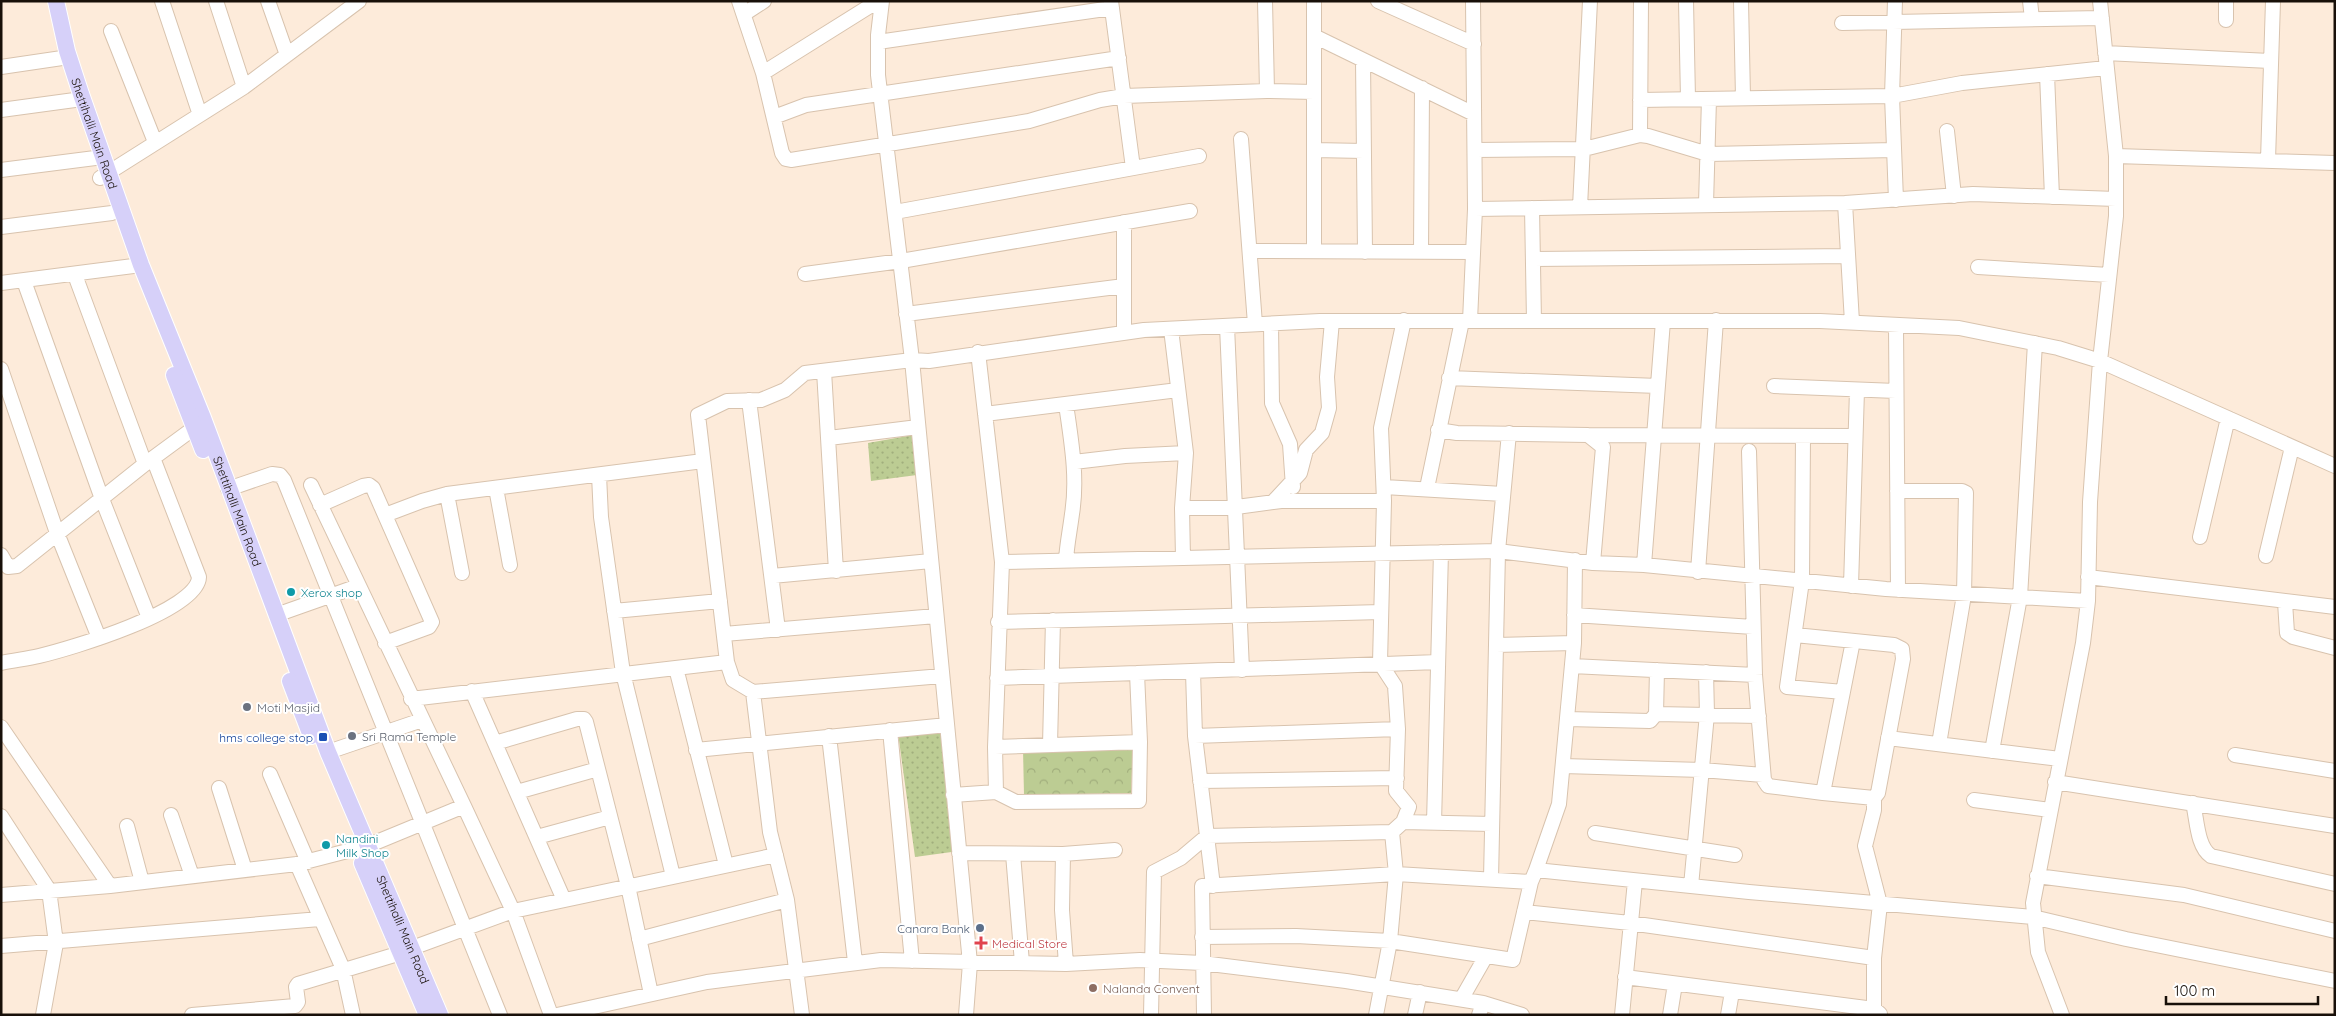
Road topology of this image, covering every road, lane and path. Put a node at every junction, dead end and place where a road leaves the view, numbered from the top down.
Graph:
1 (48, 1) edge
2 (56, 1) edge
3 (162, 1) edge
4 (216, 1) edge
5 (268, 1) edge
6 (359, 1) edge
7 (764, 1) edge
8 (880, 1) edge
9 (1265, 1) edge
10 (1314, 1) edge
11 (1378, 1) edge
12 (1473, 1) edge
13 (1590, 1) edge
14 (1641, 1) edge
15 (1686, 1) edge
16 (1742, 1) edge
17 (1895, 1) edge
18 (2030, 1) edge
19 (2100, 1) edge
20 (2226, 1) edge
21 (2273, 1) edge
22 (1112, 4) edge
23 (741, 8) edge
24 (2102, 18) junction
25 (2032, 19) junction
26 (2226, 20) dead end
27 (1895, 22) junction
28 (1842, 23) dead end
29 (110, 31) dead end
30 (1314, 36) junction
31 (878, 42) junction
32 (1474, 44) junction
33 (2105, 53) junction
34 (287, 55) junction
35 (62, 58) junction
36 (1119, 58) junction
37 (1363, 60) junction
38 (2270, 61) junction
39 (1, 67) edge
40 (2106, 68) junction
41 (763, 73) junction
42 (2047, 74) junction
43 (244, 87) junction
44 (1422, 88) junction
45 (1267, 91) junction
46 (1314, 92) junction
47 (881, 94) junction
48 (1124, 96) junction
49 (1892, 96) junction
50 (1743, 98) junction
51 (78, 99) junction
52 (1688, 99) junction
53 (1709, 99) junction
54 (1640, 100) junction
55 (1, 110) edge
56 (1474, 114) junction
57 (200, 115) junction
58 (774, 117) junction
59 (1947, 131) dead end
60 (1640, 135) junction
61 (1241, 139) dead end
62 (155, 142) junction
63 (887, 145) junction
64 (1584, 149) junction
65 (1314, 150) junction
66 (1475, 150) junction
67 (1894, 150) junction
68 (1364, 151) junction
69 (1708, 154) junction
70 (1198, 156) dead end
71 (2116, 156) junction
72 (99, 158) junction
73 (2268, 160) junction
74 (2335, 163) edge
75 (1133, 168) junction
76 (1, 170) edge
77 (105, 175) junction
78 (1954, 196) junction
79 (2052, 197) junction
80 (1896, 200) junction
81 (2116, 200) junction
82 (1845, 203) junction
83 (1706, 204) junction
84 (1580, 207) junction
85 (1532, 208) junction
86 (1475, 209) junction
87 (1190, 210) dead end
88 (895, 212) junction
89 (112, 213) junction
90 (1124, 222) junction
91 (1, 228) edge
92 (1250, 251) junction
93 (1314, 251) junction
94 (1365, 252) junction
95 (1421, 252) junction
96 (1473, 252) junction
97 (1848, 256) junction
98 (1533, 259) junction
99 (901, 261) junction
100 (137, 266) junction
101 (1978, 267) dead end
102 (805, 274) dead end
103 (75, 275) junction
104 (2110, 275) junction
105 (24, 281) junction
106 (1, 283) edge
107 (1124, 286) junction
108 (906, 314) junction
109 (1404, 320) junction
110 (1664, 320) junction
111 (1716, 320) junction
112 (1332, 321) junction
113 (1466, 321) junction
114 (1534, 321) junction
115 (1852, 322) junction
116 (1255, 324) junction
117 (1271, 324) junction
118 (1226, 326) junction
119 (1896, 326) junction
120 (1171, 329) junction
121 (1124, 333) junction
122 (2035, 343) junction
123 (978, 352) junction
124 (912, 360) junction
125 (2100, 361) junction
126 (1, 369) edge
127 (824, 371) junction
128 (1449, 378) junction
129 (1658, 386) junction
130 (1774, 386) dead end
131 (1178, 390) junction
132 (1857, 390) junction
133 (1896, 391) junction
134 (749, 400) junction
135 (1066, 404) junction
136 (985, 414) junction
137 (2228, 418) junction
138 (918, 427) junction
139 (194, 428) junction
140 (1438, 430) junction
141 (1508, 434) junction
142 (1588, 435) junction
143 (1654, 436) junction
144 (1708, 436) junction
145 (1803, 436) junction
146 (1855, 436) junction
147 (829, 438) junction
148 (1290, 444) junction
149 (2292, 447) junction
150 (1306, 450) junction
151 (1749, 451) dead end
152 (1186, 453) junction
153 (149, 461) junction
154 (703, 461) junction
155 (1074, 462) junction
156 (2335, 466) edge
157 (599, 475) junction
158 (1291, 483) junction
159 (311, 485) dead end
160 (1384, 487) junction
161 (496, 488) junction
162 (1428, 488) junction
163 (228, 489) junction
164 (1897, 491) junction
165 (447, 494) junction
166 (1503, 494) junction
167 (102, 499) junction
168 (1297, 501) junction
169 (1384, 501) junction
170 (1273, 502) junction
171 (320, 504) junction
172 (1234, 507) junction
173 (1182, 508) junction
174 (385, 515) junction
175 (57, 533) junction
176 (2200, 537) dead end
177 (1498, 551) junction
178 (1441, 552) junction
179 (1383, 554) junction
180 (1, 555) edge
181 (2266, 556) dead end
182 (1237, 557) junction
183 (1183, 558) junction
184 (1066, 560) junction
185 (1575, 560) junction
186 (931, 561) junction
187 (1002, 562) junction
188 (1593, 562) junction
189 (510, 565) dead end
190 (1644, 565) junction
191 (836, 571) junction
192 (1698, 572) junction
193 (462, 573) dead end
194 (772, 576) junction
195 (1752, 577) junction
196 (2088, 577) junction
197 (1802, 581) junction
198 (358, 586) junction
199 (1851, 586) junction
200 (1898, 590) junction
201 (1964, 594) junction
202 (330, 597) junction
203 (2020, 597) junction
204 (720, 601) junction
205 (2088, 601) junction
206 (2285, 602) junction
207 (2335, 607) edge
208 (614, 611) junction
209 (1381, 612) junction
210 (276, 615) junction
211 (1240, 615) junction
212 (1574, 615) junction
213 (936, 616) junction
214 (149, 618) junction
215 (1053, 620) junction
216 (998, 622) junction
217 (1754, 626) junction
218 (778, 630) junction
219 (724, 634) junction
220 (1796, 635) junction
221 (99, 638) junction
222 (1853, 641) junction
223 (385, 643) junction
224 (1574, 643) junction
225 (1496, 645) junction
226 (2335, 648) edge
227 (727, 662) junction
228 (1438, 662) junction
229 (1, 663) edge
230 (1380, 663) junction
231 (1572, 666) junction
232 (676, 668) junction
233 (1242, 670) junction
234 (1657, 670) junction
235 (1193, 672) junction
236 (1706, 672) junction
237 (623, 673) junction
238 (1137, 673) junction
239 (1755, 675) junction
240 (942, 676) junction
241 (1052, 676) junction
242 (997, 678) junction
243 (472, 691) junction
244 (753, 692) junction
245 (1843, 692) junction
246 (411, 698) junction
247 (1656, 714) junction
248 (1707, 714) junction
249 (1759, 716) junction
250 (1567, 719) junction
251 (422, 720) junction
252 (947, 725) junction
253 (1, 727) edge
254 (1398, 729) junction
255 (890, 730) junction
256 (386, 732) junction
257 (829, 736) junction
258 (1195, 736) junction
259 (1888, 738) junction
260 (760, 742) junction
261 (1140, 742) junction
262 (495, 743) junction
263 (1939, 744) junction
264 (1050, 745) junction
265 (995, 747) junction
266 (696, 750) junction
267 (1992, 751) junction
268 (328, 752) junction
269 (2235, 755) dead end
270 (2060, 759) junction
271 (1563, 766) junction
272 (598, 769) junction
273 (1702, 770) junction
274 (2335, 771) edge
275 (270, 774) dead end
276 (1763, 775) junction
277 (1397, 778) junction
278 (1200, 781) junction
279 (2055, 782) junction
280 (219, 788) dead end
281 (517, 792) junction
282 (996, 792) junction
283 (1823, 793) junction
284 (954, 795) junction
285 (1874, 798) junction
286 (1974, 800) dead end
287 (2193, 804) junction
288 (464, 806) junction
289 (2050, 810) junction
290 (171, 815) dead end
291 (1, 816) edge
292 (610, 817) junction
293 (1403, 822) junction
294 (1434, 823) junction
295 (423, 824) junction
296 (1492, 824) junction
297 (127, 826) dead end
298 (2335, 826) edge
299 (1392, 832) junction
300 (1596, 833) dead end
301 (1207, 836) junction
302 (537, 838) junction
303 (362, 848) junction
304 (1694, 848) junction
305 (1115, 850) dead end
306 (959, 852) junction
307 (1013, 854) junction
308 (1063, 854) junction
309 (776, 855) junction
310 (1735, 855) dead end
311 (302, 863) junction
312 (726, 865) junction
313 (245, 870) junction
314 (1396, 874) junction
315 (192, 876) junction
316 (673, 876) junction
317 (1533, 876) junction
318 (2037, 876) junction
319 (1491, 879) junction
320 (1635, 881) junction
321 (142, 882) junction
322 (2335, 884) edge
323 (110, 886) junction
324 (628, 886) junction
325 (1213, 886) junction
326 (1691, 886) junction
327 (49, 890) junction
328 (1, 895) edge
329 (564, 900) junction
330 (787, 900) junction
331 (1880, 904) junction
332 (513, 912) junction
333 (1524, 912) junction
334 (2033, 917) junction
335 (320, 919) junction
336 (1630, 923) junction
337 (464, 928) junction
338 (2335, 931) edge
339 (1202, 937) junction
340 (639, 939) junction
341 (1390, 942) junction
342 (56, 943) junction
343 (2, 950) edge
344 (406, 951) junction
345 (1486, 956) junction
346 (1874, 958) junction
347 (912, 961) junction
348 (1153, 961) junction
349 (855, 962) junction
350 (970, 963) junction
351 (1202, 963) junction
352 (1022, 964) junction
353 (1066, 964) junction
354 (343, 969) junction
355 (794, 971) junction
356 (1625, 977) junction
357 (2335, 981) edge
358 (1675, 984) junction
359 (1383, 986) junction
360 (1420, 992) junction
361 (1732, 992) junction
362 (651, 994) junction
363 (1462, 998) junction
364 (1481, 1009) edge
365 (1877, 1012) edge
366 (44, 1015) edge
367 (192, 1015) edge
368 (353, 1015) edge
369 (427, 1015) edge
370 (440, 1015) edge
371 (500, 1015) edge
372 (551, 1015) edge
373 (557, 1015) edge
374 (802, 1015) edge
375 (966, 1015) edge
376 (1152, 1015) edge
377 (1204, 1015) edge
378 (1376, 1015) edge
379 (1415, 1015) edge
380 (1522, 1015) edge
381 (1622, 1015) edge
382 (1670, 1015) edge
383 (1728, 1015) edge
384 (2062, 1015) edge

1 - 35 main road, Shettihalli Main Road
2 - 51 main road, Shettihalli Main Road
3 - 57 street
4 - 43 street
5 - 34 street
6 - 34 street
7 - 23 street
8 - 31 street
8 - 41 street
9 - 45 street
10 - 30 street
11 - 32 street
12 - 32 street
13 - 64 street
14 - 54 street
15 - 52 street
16 - 50 street
17 - 27 street
18 - 25 street
19 - 24 street
20 - 26 street
21 - 38 street
22 - 31 street
22 - 36 street
23 - 41 street
24 - 25 street
24 - 33 street
25 - 27 street
27 - 28 street
27 - 49 street
29 - 62 street
30 - 37 street
30 - 46 street
31 - 47 street
32 - 56 street
33 - 38 street
33 - 40 street
34 - 43 street
35 - 39 street
35 - 51 main road, Shettihalli Main Road
36 - 47 street
36 - 48 street
37 - 44 street
37 - 68 street
38 - 73 street
40 - 42 street
40 - 71 street
41 - 58 street
42 - 49 street
42 - 79 street
43 - 57 street
44 - 56 street
44 - 95 street
45 - 46 street
45 - 48 street
46 - 65 street
47 - 58 street
47 - 63 street
48 - 63 street
48 - 75 street
49 - 50 street
49 - 67 street
50 - 53 street
51 - 55 street
51 - 72 main road, Shettihalli Main Road
52 - 53 street
52 - 54 street
53 - 69 street
54 - 60 street
56 - 66 street
57 - 62 street
58 - 63 street
59 - 78 street
60 - 64 street
60 - 69 street
61 - 92 street
62 - 77 street
63 - 88 street
64 - 66 street
64 - 84 street
65 - 68 street
65 - 93 street
66 - 86 street
67 - 69 street
67 - 80 street
68 - 94 street
69 - 83 street
70 - 75 street
71 - 73 street
71 - 81 street
72 - 76 street
72 - 77 main road, Shettihalli Main Road
73 - 74 street
75 - 88 street
77 - 89 main road, Shettihalli Main Road
77 - 100 main road, Shettihalli Main Road
78 - 79 street
78 - 80 street
79 - 81 street
80 - 82 street
81 - 104 street
82 - 83 street
82 - 97 street
83 - 84 street
84 - 85 street
85 - 86 street
85 - 98 street
86 - 96 street
87 - 90 street
88 - 99 street
89 - 91 street
89 - 100 main road, Shettihalli Main Road
90 - 99 street
90 - 107 street
92 - 93 street
92 - 116 street
93 - 94 street
94 - 95 street
95 - 96 street
96 - 113 street
97 - 98 street
97 - 115 street
98 - 114 street
99 - 102 street
99 - 108 street
100 - 103 street
100 - 139 main road, Shettihalli Main Road
100 - 163 main road, Shettihalli Main Road
101 - 104 street
103 - 105 street
103 - 153 street
104 - 125 street
105 - 106 street
105 - 167 street
107 - 108 street
107 - 121 street
108 - 124 street
109 - 112 street
109 - 113 street
109 - 160 street
110 - 111 street
110 - 114 street
110 - 129 street
111 - 115 street
111 - 144 street
112 - 117 street
112 - 150 street
113 - 114 street
113 - 128 street
115 - 119 street
116 - 117 street
116 - 118 street
117 - 148 street
118 - 120 street
118 - 172 street
119 - 122 street
119 - 133 street
120 - 121 street
120 - 131 street
121 - 123 street
122 - 125 street
122 - 203 street
123 - 124 street
123 - 136 street
124 - 127 street
124 - 138 street
125 - 137 street
125 - 196 street
126 - 175 street
127 - 134 street
127 - 147 street
128 - 129 street
128 - 140 street
129 - 143 street
130 - 132 street
131 - 135 street
131 - 152 street
132 - 133 street
132 - 146 street
133 - 164 street
134 - 154 street
134 - 194 street
135 - 136 street
135 - 155 street
136 - 187 street
137 - 149 street
137 - 176 street
138 - 147 street
138 - 186 street
139 - 153 street
139 - 303 main road, Shettihalli Main Road
140 - 141 street
140 - 162 street
141 - 142 street
141 - 166 street
142 - 143 street
142 - 188 street
143 - 144 street
143 - 190 street
144 - 145 street
144 - 192 street
145 - 146 street
145 - 197 street
146 - 199 street
147 - 191 street
148 - 150 street
148 - 158 street
149 - 156 street
149 - 181 street
150 - 158 street
151 - 195 street
152 - 155 street
152 - 173 street
153 - 167 street
153 - 214 street
154 - 157 street
154 - 204 street
155 - 184 street
157 - 161 street
157 - 208 street
158 - 168 street
158 - 170 street
159 - 171 street
160 - 162 street
160 - 169 street
161 - 165 street
161 - 189 street
162 - 166 street
163 - 202 street
163 - 210 main road, Shettihalli Main Road
164 - 200 street
164 - 201 street
165 - 174 street
165 - 193 street
166 - 177 street
167 - 175 street
167 - 214 street
168 - 169 street
168 - 170 street
169 - 179 street
170 - 172 street
171 - 174 street
171 - 198 street
172 - 173 street
172 - 182 street
173 - 183 street
174 - 223 street
175 - 180 street
175 - 221 street
177 - 178 street
177 - 185 street
177 - 225 street
178 - 179 street
178 - 228 street
179 - 182 street
179 - 209 street
182 - 183 street
182 - 211 street
183 - 184 street
184 - 187 street
185 - 188 street
185 - 212 street
186 - 191 street
186 - 213 street
187 - 216 street
188 - 190 street
190 - 192 street
191 - 194 street
192 - 195 street
194 - 218 street
195 - 197 street
195 - 217 street
196 - 205 street
196 - 206 street
197 - 199 street
197 - 220 street
198 - 202 street
198 - 223 street
199 - 200 street
200 - 201 street
201 - 203 street
201 - 263 street
202 - 210 street
202 - 256 street
203 - 205 street
203 - 267 street
204 - 208 street
204 - 219 street
205 - 270 street
206 - 207 street
206 - 226 street
208 - 237 street
209 - 211 street
209 - 230 street
210 - 268 main road, Shettihalli Main Road
211 - 215 street
211 - 233 street
212 - 217 street
212 - 224 street
213 - 218 street
213 - 240 street
214 - 221 street
215 - 216 street
215 - 241 street
216 - 242 street
217 - 239 street
218 - 219 street
219 - 227 street
220 - 222 street
220 - 245 street
221 - 229 street
222 - 245 street
222 - 259 street
223 - 246 street
224 - 225 street
224 - 231 street
225 - 296 street
227 - 232 street
227 - 244 street
228 - 230 street
228 - 294 street
230 - 233 street
230 - 254 street
231 - 234 street
231 - 250 street
232 - 237 street
232 - 266 street
233 - 235 street
234 - 236 street
234 - 247 street
235 - 238 street
235 - 258 street
236 - 239 street
236 - 248 street
237 - 243 street
237 - 316 street
238 - 241 street
238 - 261 street
239 - 249 street
240 - 244 street
240 - 252 street
241 - 242 street
241 - 264 street
242 - 265 street
243 - 246 street
243 - 262 street
244 - 260 street
245 - 283 street
246 - 251 street
247 - 248 street
247 - 250 street
248 - 249 street
248 - 273 street
249 - 276 street
250 - 271 street
251 - 256 street
251 - 288 street
252 - 255 street
252 - 284 street
253 - 323 street
254 - 258 street
254 - 277 street
255 - 257 street
255 - 347 street
256 - 268 street
256 - 295 street
257 - 260 street
257 - 349 street
258 - 278 street
259 - 263 street
259 - 285 street
260 - 266 street
260 - 309 street
261 - 264 street
261 - 282 street
262 - 272 street
262 - 281 street
263 - 267 street
264 - 265 street
265 - 282 street
266 - 312 street
267 - 270 street
268 - 303 main road, Shettihalli Main Road
269 - 274 street
270 - 279 street
271 - 273 street
271 - 317 street
272 - 281 street
272 - 292 street
273 - 276 street
273 - 304 street
275 - 311 street
276 - 283 street
277 - 278 street
277 - 293 street
278 - 301 street
279 - 287 street
279 - 289 street
280 - 313 street
281 - 302 street
282 - 284 street
283 - 285 street
284 - 306 street
285 - 331 street
286 - 289 street
287 - 298 street
287 - 322 street
288 - 295 street
288 - 332 street
289 - 318 street
290 - 315 street
291 - 327 street
292 - 302 street
292 - 324 street
293 - 294 street
293 - 299 street
294 - 296 street
295 - 303 street
295 - 337 street
296 - 319 street
297 - 321 street
299 - 301 street
299 - 314 street
300 - 304 street
301 - 325 street
301 - 348 street
302 - 329 street
303 - 311 street
303 - 344 main road, Shettihalli Main Road
304 - 310 street
304 - 326 street
305 - 308 street
306 - 307 street
306 - 350 street
307 - 308 street
307 - 352 street
308 - 353 street
309 - 312 street
309 - 330 street
311 - 313 street
311 - 335 street
312 - 316 street
313 - 315 street
314 - 319 street
314 - 325 street
314 - 341 street
315 - 321 street
316 - 324 street
317 - 319 street
317 - 320 street
317 - 333 street
318 - 334 street
318 - 338 street
320 - 326 street
320 - 336 street
321 - 323 street
323 - 327 street
324 - 329 street
324 - 340 street
325 - 339 street
326 - 331 street
327 - 328 street
327 - 342 street
329 - 332 street
330 - 340 street
330 - 355 street
331 - 334 street
331 - 346 street
332 - 337 street
332 - 372 street
333 - 336 street
333 - 345 street
334 - 357 street
334 - 384 street
335 - 342 street
335 - 354 street
336 - 346 street
336 - 356 street
337 - 344 street
337 - 371 street
339 - 341 street
339 - 351 street
340 - 362 street
341 - 345 street
341 - 359 street
342 - 343 street
342 - 366 street
344 - 354 street
344 - 369 main road, Shettihalli Main Road
344 - 370 main road, Shettihalli Main Road
345 - 363 street
346 - 365 street
347 - 349 street
347 - 350 street
348 - 351 street
348 - 353 street
348 - 376 street
349 - 355 street
350 - 352 street
350 - 375 street
351 - 359 street
351 - 377 street
352 - 353 street
354 - 367 street
354 - 368 street
355 - 362 street
355 - 374 street
356 - 358 street
356 - 381 street
358 - 361 street
358 - 382 street
359 - 360 street
359 - 378 street
360 - 363 street
360 - 379 street
361 - 365 street
361 - 383 street
362 - 373 street
363 - 364 street
364 - 380 street

